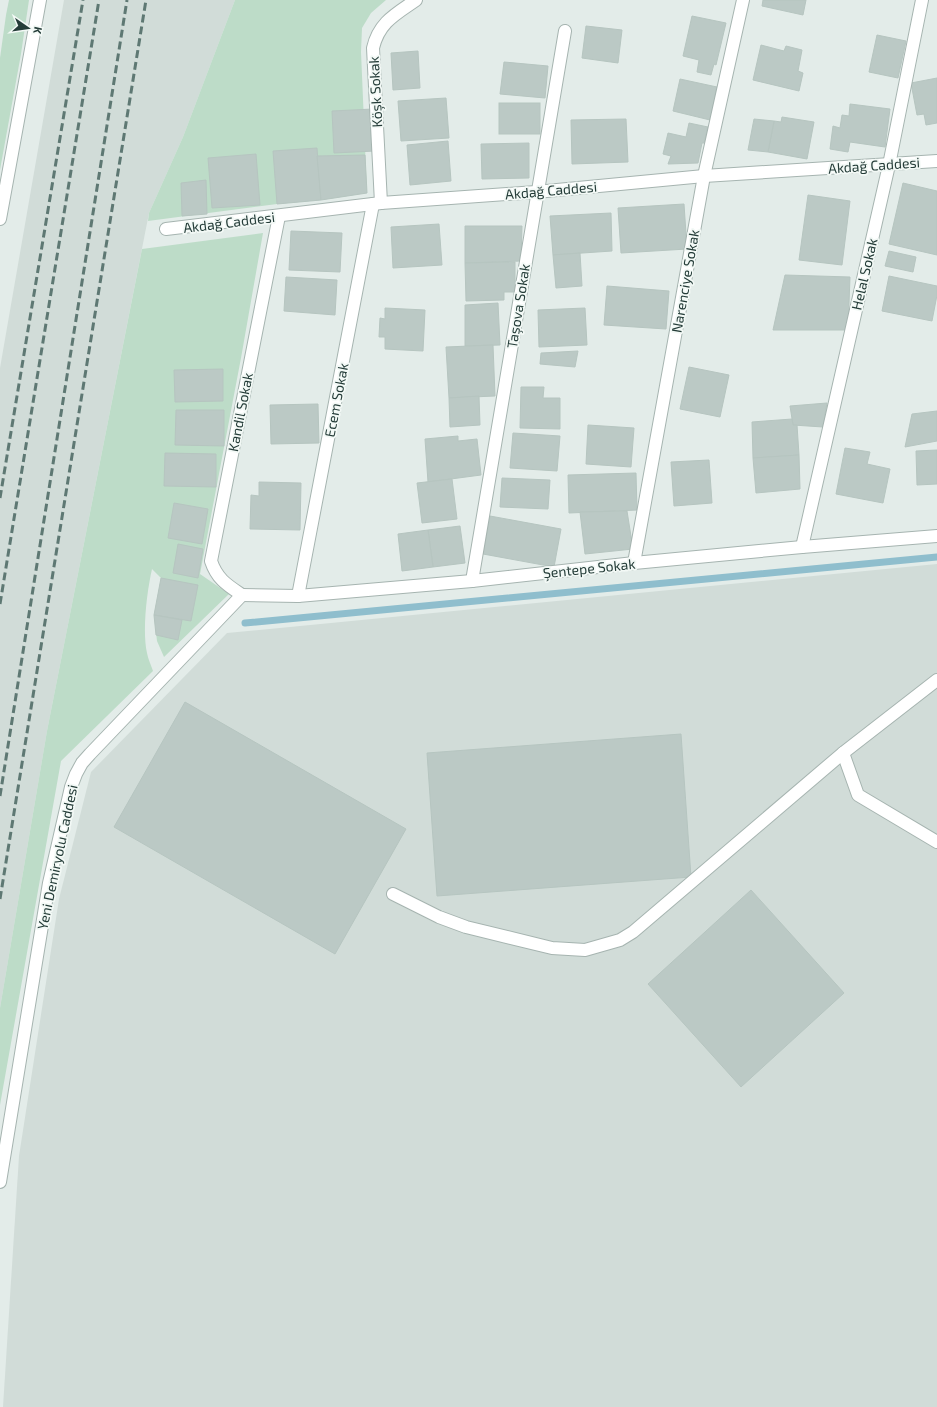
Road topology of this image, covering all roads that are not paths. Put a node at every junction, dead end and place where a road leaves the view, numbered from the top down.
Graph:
1 (40, 0) edge
2 (416, 0) edge
3 (743, 0) edge
4 (922, 0) edge
5 (565, 30) dead end
6 (937, 161) edge
7 (889, 165) junction
8 (704, 176) junction
9 (536, 192) junction
10 (377, 204) junction
11 (279, 216) junction
12 (0, 219) edge
13 (166, 229) dead end
14 (937, 536) edge
15 (802, 547) junction
16 (634, 563) junction
17 (472, 581) junction
18 (242, 595) junction
19 (298, 596) junction
20 (937, 680) edge
21 (843, 753) junction
22 (937, 842) edge
23 (393, 894) dead end
24 (0, 1182) edge

1 - 12 street
2 - 10 street, Köşk Sokak
3 - 8 street, Narenciye Sokak
4 - 7 street, Helal Sokak
5 - 9 street, Taşova Sokak
6 - 7 street, Akdağ Caddesi
7 - 8 street, Akdağ Caddesi
7 - 15 street, Helal Sokak
8 - 9 street, Akdağ Caddesi
8 - 16 street, Narenciye Sokak
9 - 10 street, Akdağ Caddesi
9 - 17 street, Taşova Sokak
10 - 11 street, Akdağ Caddesi
10 - 19 street, Ecem Sokak
11 - 13 street, Akdağ Caddesi
11 - 18 street, Kandil Sokak
14 - 15 street, Şentepe Sokak
15 - 16 street, Şentepe Sokak
16 - 17 street, Şentepe Sokak
17 - 19 street, Şentepe Sokak
18 - 19 street, Şentepe Sokak
18 - 24 street, Yeni Demiryolu Caddesi
20 - 21 street
21 - 22 street
21 - 23 street

